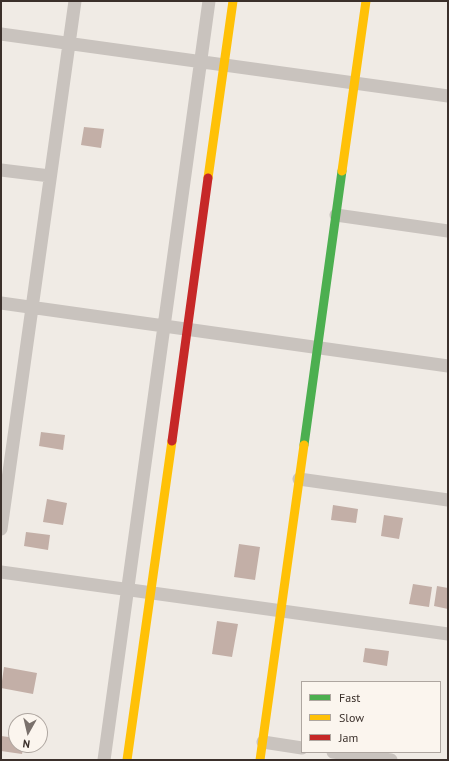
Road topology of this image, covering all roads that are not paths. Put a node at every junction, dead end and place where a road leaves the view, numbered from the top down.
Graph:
1 (75, 1) edge
2 (210, 1) edge
3 (233, 1) edge
4 (366, 1) edge
5 (1, 34) edge
6 (69, 43) junction
7 (201, 62) junction
8 (224, 65) junction
9 (355, 83) junction
10 (448, 96) edge
11 (1, 170) edge
12 (50, 176) junction
13 (336, 215) junction
14 (448, 231) edge
15 (1, 303) edge
16 (32, 308) junction
17 (163, 326) junction
18 (187, 330) junction
19 (318, 348) junction
20 (448, 366) edge
21 (300, 479) junction
22 (448, 500) edge
23 (1, 529) edge
24 (1, 572) edge
25 (128, 590) junction
26 (150, 593) junction
27 (281, 611) junction
28 (448, 634) edge
29 (263, 742) junction
30 (301, 748) edge
31 (340, 753) edge
32 (104, 760) edge
33 (127, 760) edge
34 (260, 760) edge
35 (391, 760) edge

1 - 6 street
2 - 7 street
3 - 8 street
4 - 9 street
5 - 6 street
6 - 7 street
6 - 12 street
7 - 8 street
7 - 17 street
8 - 9 street
8 - 18 street
9 - 10 street
9 - 13 street
11 - 12 street
12 - 16 street
13 - 14 street
13 - 19 street
15 - 16 street
16 - 17 street
16 - 23 street
17 - 18 street
17 - 25 street
18 - 19 street
18 - 26 street
19 - 20 street
19 - 21 street
21 - 22 street
21 - 27 street
24 - 25 street
25 - 26 street
25 - 32 street
26 - 27 street
26 - 33 street
27 - 28 street
27 - 29 street
29 - 30 street
29 - 34 street
31 - 35 street

